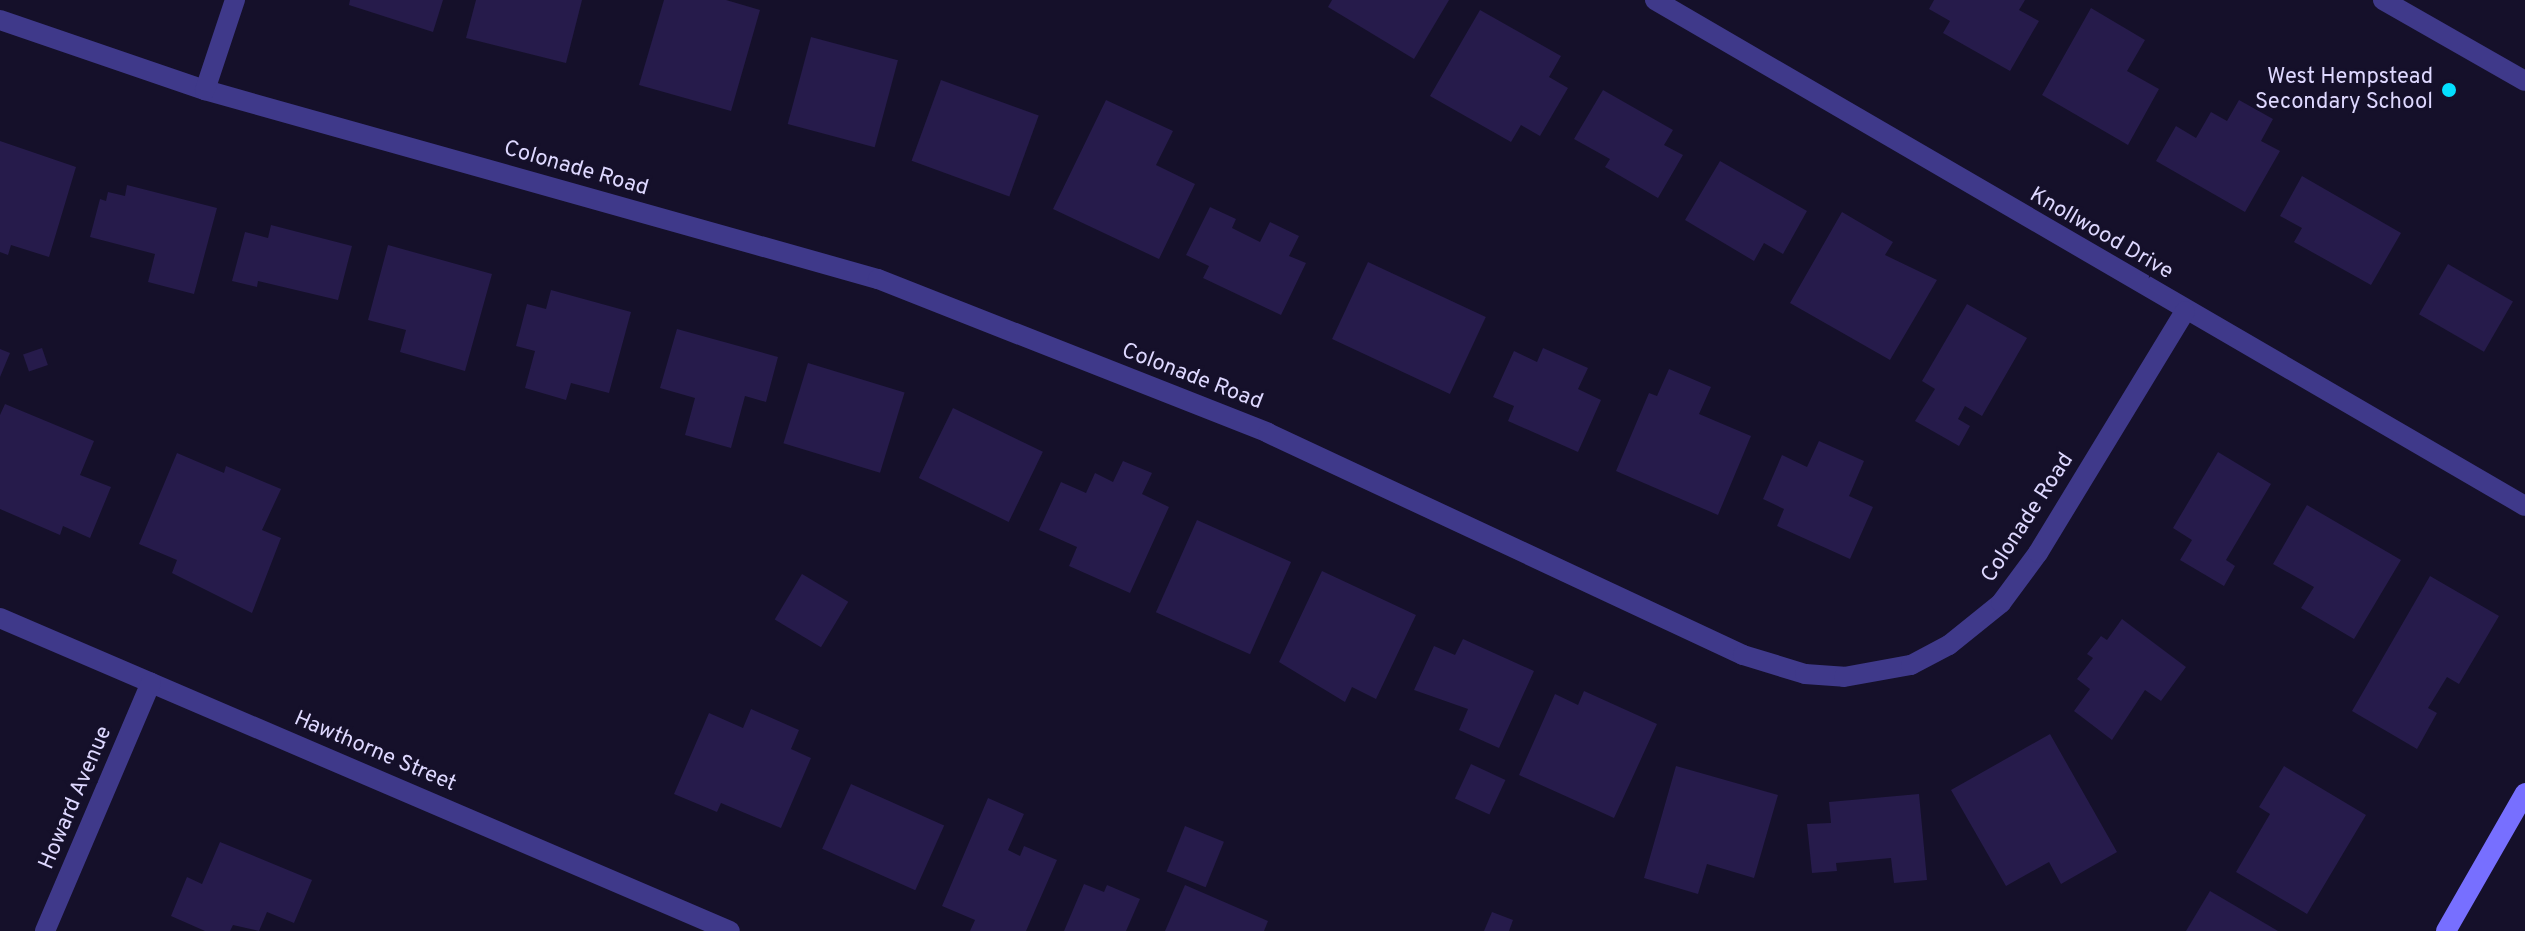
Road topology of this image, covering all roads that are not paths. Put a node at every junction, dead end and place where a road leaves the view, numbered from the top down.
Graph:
1 (235, 0) edge
2 (1655, 0) edge
3 (2383, 0) edge
4 (0, 20) edge
5 (2525, 81) edge
6 (205, 90) junction
7 (2185, 311) junction
8 (2525, 506) edge
9 (0, 618) edge
10 (151, 683) junction
11 (2525, 793) edge
12 (45, 931) edge
13 (730, 931) edge
14 (2446, 931) edge

1 - 6 street
2 - 7 street, Knollwood Drive
3 - 5 street
4 - 6 street, Colonade Road
6 - 7 street, Colonade Road
7 - 8 street, Knollwood Drive
9 - 10 street, Hawthorne Street
10 - 12 street, Howard Avenue
10 - 13 street, Hawthorne Street
11 - 14 main road

